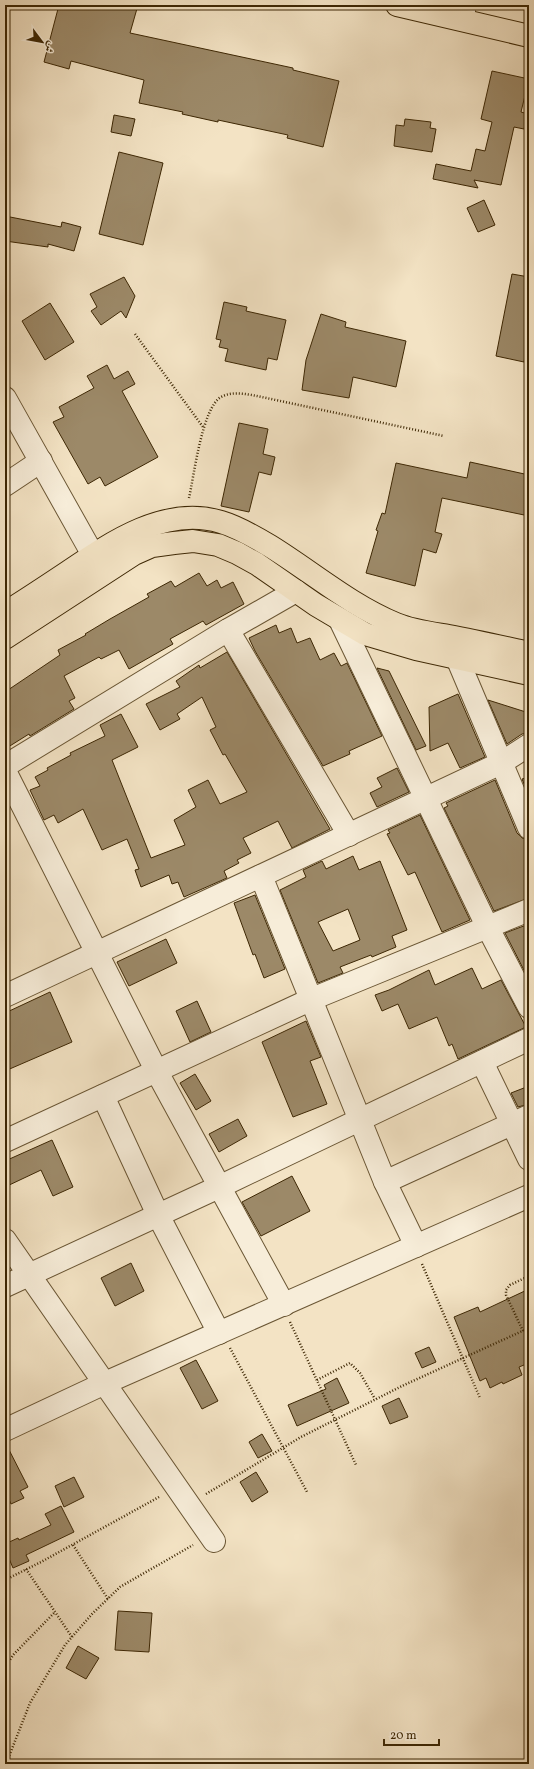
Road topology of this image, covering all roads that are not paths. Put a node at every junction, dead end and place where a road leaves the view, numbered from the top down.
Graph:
1 (397, 5) edge
2 (469, 13) edge
3 (529, 36) edge
4 (8, 411) edge
5 (41, 461) junction
6 (5, 485) edge
7 (98, 564) junction
8 (296, 591) junction
9 (5, 614) edge
10 (340, 620) junction
11 (228, 630) junction
12 (5, 638) edge
13 (529, 653) edge
14 (457, 658) junction
15 (529, 674) edge
16 (529, 745) edge
17 (501, 762) junction
18 (5, 766) edge
19 (5, 771) edge
20 (425, 798) junction
21 (529, 828) edge
22 (349, 835) junction
23 (261, 876) junction
24 (529, 910) edge
25 (487, 926) junction
26 (98, 953) junction
27 (5, 996) edge
28 (312, 1000) junction
29 (529, 1007) edge
30 (529, 1039) edge
31 (482, 1062) junction
32 (157, 1072) junction
33 (103, 1096) junction
34 (360, 1119) junction
35 (521, 1120) edge
36 (5, 1141) edge
37 (529, 1159) edge
38 (385, 1182) junction
39 (221, 1186) junction
40 (529, 1196) edge
41 (158, 1215) junction
42 (5, 1240) edge
43 (415, 1247) junction
44 (29, 1274) junction
45 (5, 1286) edge
46 (283, 1305) junction
47 (220, 1333) junction
48 (105, 1383) junction
49 (5, 1430) edge
50 (212, 1538) road end

1 - 2 main road
2 - 3 main road
4 - 5 street
5 - 6 street
5 - 7 street
7 - 8 main road
7 - 9 main road
7 - 12 main road
7 - 13 main road
8 - 10 main road
8 - 11 street
10 - 14 main road
10 - 20 street
11 - 18 street
11 - 22 street
14 - 15 main road
14 - 17 street
16 - 17 street
17 - 20 street
17 - 21 street
19 - 26 street
20 - 22 street
20 - 25 street
22 - 23 street
23 - 26 street
23 - 28 street
24 - 25 street
25 - 28 street
25 - 29 street
26 - 27 street
26 - 32 street
28 - 32 street
28 - 34 street
30 - 31 street
31 - 34 street
31 - 35 street
32 - 33 street
32 - 39 street
33 - 36 street
33 - 41 street
34 - 38 street
34 - 39 street
35 - 37 street
35 - 38 street
38 - 43 street
39 - 41 street
39 - 46 street
40 - 43 street
41 - 44 street
41 - 47 street
42 - 44 street
43 - 46 street
44 - 45 street
44 - 48 street
46 - 47 street
47 - 48 street
48 - 49 street
48 - 50 street

